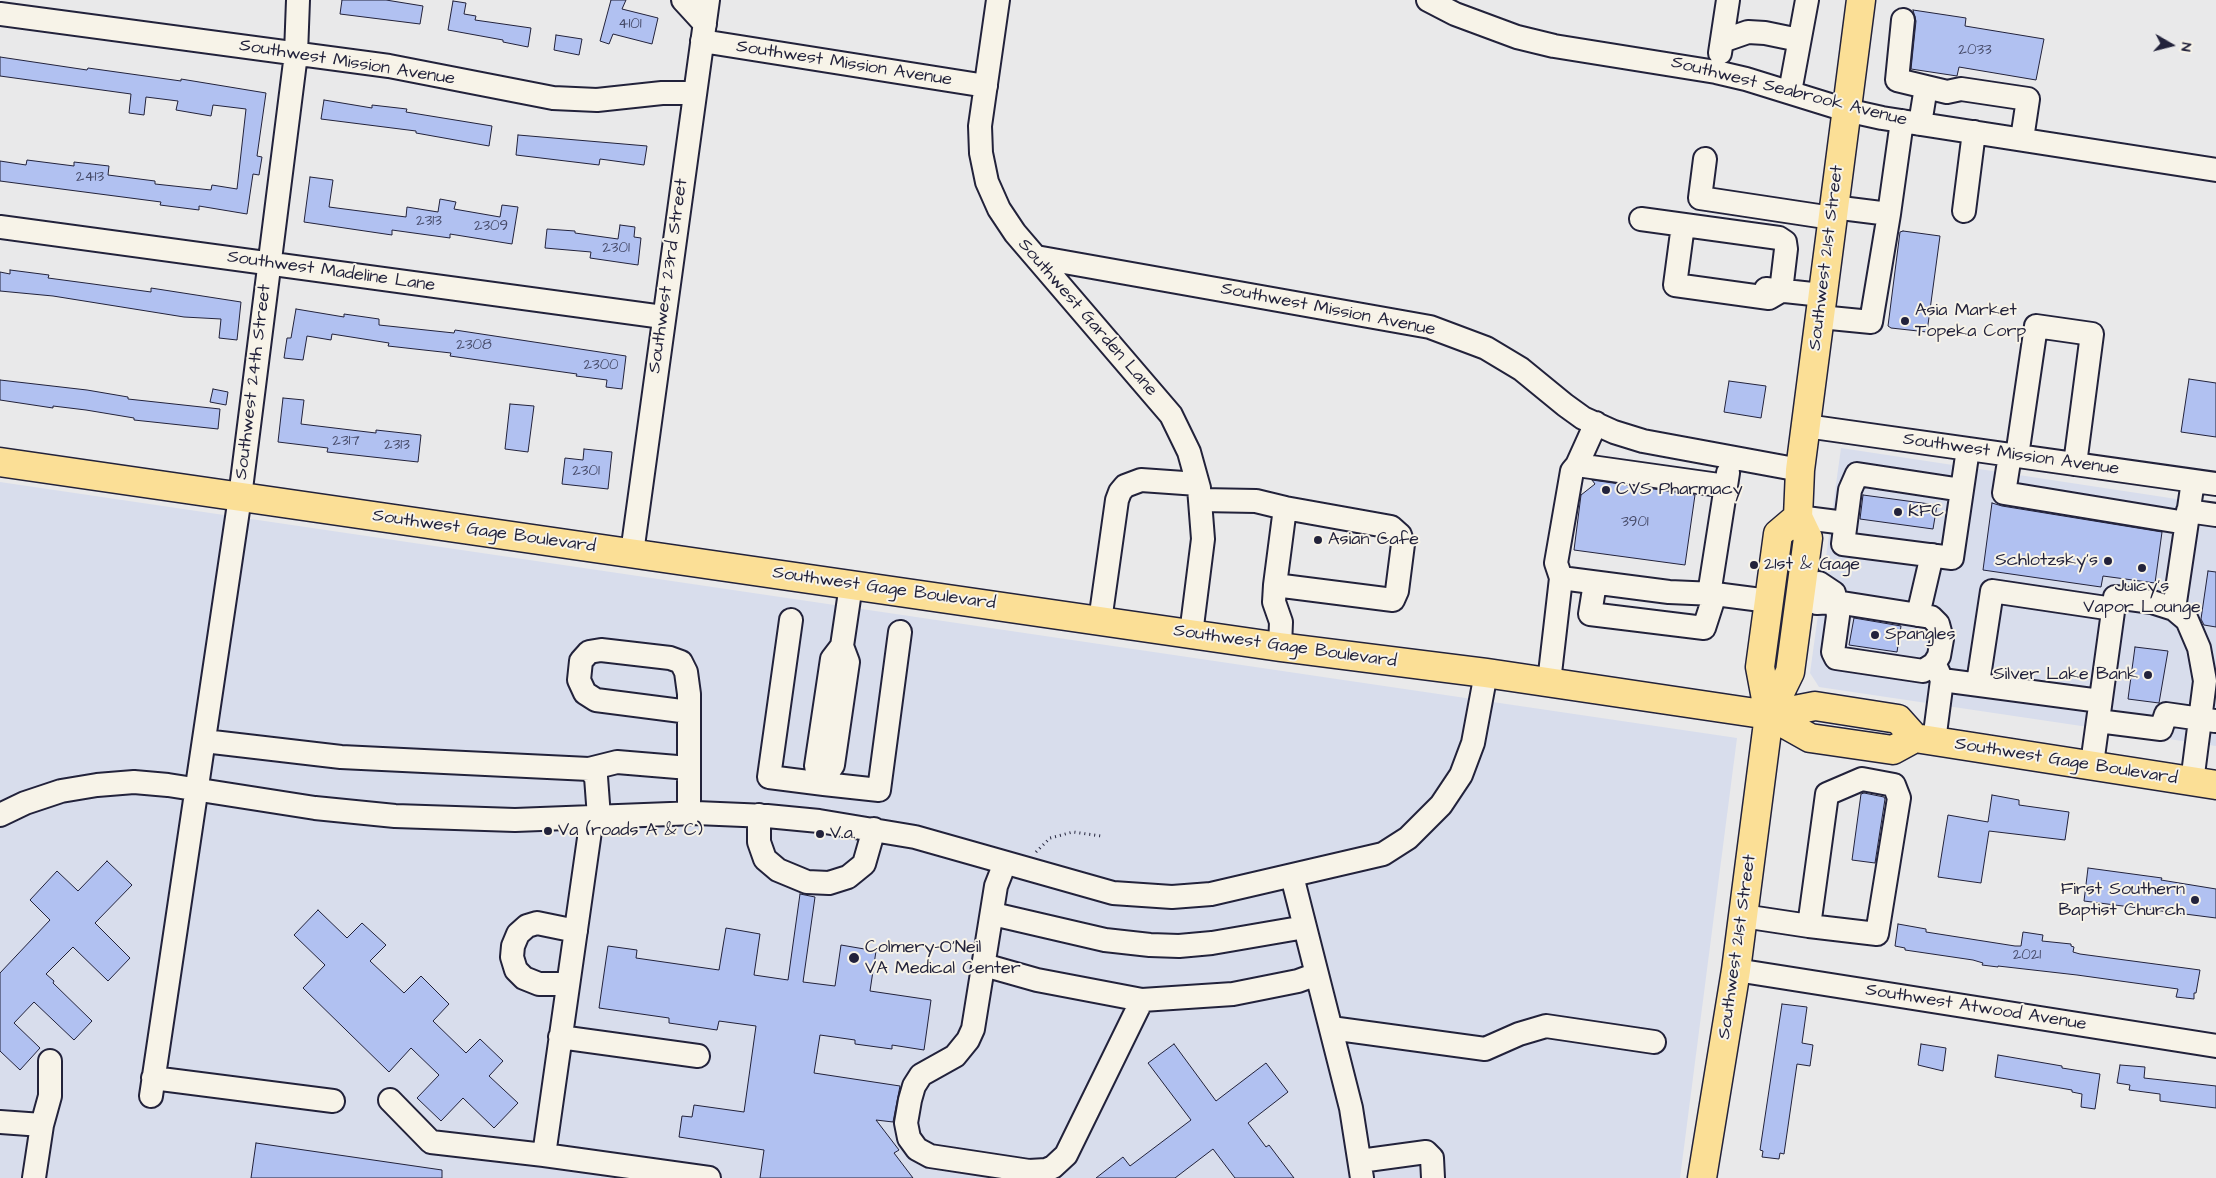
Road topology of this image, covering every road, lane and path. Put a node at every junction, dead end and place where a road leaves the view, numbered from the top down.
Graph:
1 (298, 0) edge
2 (683, 0) edge
3 (708, 0) edge
4 (998, 0) edge
5 (1428, 0) edge
6 (1728, 0) edge
7 (1807, 0) edge
8 (1861, 0) edge
9 (0, 14) edge
10 (1903, 20) dead end
11 (703, 32) junction
12 (1722, 40) junction
13 (1799, 40) junction
14 (296, 54) junction
15 (1716, 72) junction
16 (986, 86) junction
17 (1926, 87) junction
18 (1790, 92) junction
19 (695, 93) junction
20 (1846, 110) junction
21 (1911, 122) junction
22 (1974, 132) junction
23 (2022, 139) junction
24 (1705, 159) dead end
25 (2216, 170) edge
26 (1964, 211) dead end
27 (1833, 212) junction
28 (1889, 214) junction
29 (1641, 219) dead end
30 (1682, 225) junction
31 (0, 227) edge
32 (1785, 242) junction
33 (1036, 257) junction
34 (269, 263) junction
35 (1781, 291) junction
36 (1821, 306) junction
37 (663, 317) junction
38 (1596, 423) junction
39 (1806, 426) junction
40 (1968, 449) junction
41 (2014, 455) junction
42 (1731, 456) junction
43 (0, 462) edge
44 (2075, 464) junction
45 (1577, 465) junction
46 (1800, 470) junction
47 (2193, 481) junction
48 (2216, 484) edge
49 (1726, 486) junction
50 (1962, 490) junction
51 (1199, 492) junction
52 (240, 497) junction
53 (1284, 508) junction
54 (2216, 516) edge
55 (1798, 517) junction
56 (2187, 517) junction
57 (1844, 534) junction
58 (632, 553) junction
59 (1932, 555) junction
60 (1558, 571) junction
61 (1595, 583) junction
62 (851, 585) junction
63 (1274, 585) junction
64 (1811, 589) junction
65 (1715, 594) junction
66 (1769, 601) junction
67 (1836, 602) junction
68 (2113, 609) junction
69 (2174, 609) junction
70 (1918, 615) junction
71 (791, 620) dead end
72 (1100, 621) junction
73 (900, 632) dead end
74 (1191, 634) junction
75 (1280, 647) junction
76 (2209, 669) edge
77 (1938, 672) junction
78 (1486, 673) junction
79 (1549, 682) junction
80 (1978, 683) junction
81 (2099, 711) junction
82 (689, 712) junction
83 (1769, 715) junction
84 (2208, 720) edge
85 (1924, 740) junction
86 (204, 741) junction
87 (1866, 746) junction
88 (2092, 764) junction
89 (689, 768) junction
90 (589, 770) junction
91 (1862, 780) junction
92 (824, 781) junction
93 (2204, 783) edge
94 (196, 790) junction
95 (689, 813) junction
96 (0, 815) edge
97 (759, 815) junction
98 (596, 817) junction
99 (819, 821) junction
100 (874, 829) junction
101 (1101, 836) dead end
102 (1015, 866) junction
103 (1292, 876) junction
104 (993, 914) junction
105 (1743, 916) junction
106 (1808, 926) junction
107 (1305, 927) junction
108 (576, 931) junction
109 (984, 965) junction
110 (1736, 970) junction
111 (1317, 974) junction
112 (568, 984) junction
113 (1142, 1000) junction
114 (1331, 1028) junction
115 (560, 1037) junction
116 (1654, 1042) dead end
117 (2216, 1046) edge
118 (698, 1056) dead end
119 (50, 1061) dead end
120 (390, 1100) dead end
121 (333, 1101) dead end
122 (0, 1122) edge
123 (42, 1125) junction
124 (544, 1155) junction
125 (1361, 1169) edge
126 (34, 1178) edge
127 (708, 1178) edge
128 (1433, 1178) edge
129 (1702, 1178) edge

1 - 14 street, Southwest 24th Street
2 - 11 street
3 - 11 street, Southwest 23rd Street
4 - 16 street, Southwest Garden Lane
5 - 15 street, Southwest Seabrook Avenue
6 - 12 street
7 - 13 street
8 - 20 main road, Southwest 21st Street
9 - 14 street, Southwest Mission Avenue
10 - 17 street
11 - 16 street, Southwest Mission Avenue
11 - 19 street, Southwest 23rd Street
12 - 13 street
12 - 15 street
13 - 18 street
14 - 19 street, Southwest Mission Avenue
14 - 34 street, Southwest 24th Street
15 - 18 street, Southwest Seabrook Avenue
16 - 33 street, Southwest Garden Lane
17 - 21 street
17 - 23 street
18 - 20 street, Southwest Seabrook Avenue
19 - 37 street, Southwest 23rd Street
20 - 21 street, Southwest Seabrook Avenue
20 - 27 main road, Southwest 21st Street
21 - 22 street, Southwest Seabrook Avenue
21 - 28 street
22 - 23 street, Southwest Seabrook Avenue
22 - 26 street
23 - 25 street, Southwest Seabrook Avenue
24 - 27 street
27 - 28 street
27 - 36 main road, Southwest 21st Street
28 - 36 street
29 - 30 street
30 - 32 street
30 - 35 street
31 - 34 street, Southwest Madeline Lane
32 - 35 street
32 - 35 street
33 - 38 street, Southwest Mission Avenue
33 - 51 street, Southwest Garden Lane
34 - 37 street, Southwest Madeline Lane
34 - 52 street, Southwest 24th Street
35 - 36 street
36 - 39 main road, Southwest 21st Street
37 - 58 street, Southwest 23rd Street
38 - 42 street, Southwest Mission Avenue
38 - 45 street
39 - 40 street, Southwest Mission Avenue
39 - 46 main road, Southwest 21st Street
40 - 41 street, Southwest Mission Avenue
40 - 50 street
41 - 44 street, Southwest Mission Avenue
41 - 44 street
41 - 56 street
42 - 46 street, Southwest Mission Avenue
42 - 49 street
43 - 52 main road, Southwest Gage Boulevard
44 - 47 street, Southwest Mission Avenue
45 - 49 street
45 - 60 street
46 - 55 main road, Southwest 21st Street
47 - 48 street, Southwest Mission Avenue
47 - 56 street
49 - 65 street
50 - 57 street
50 - 59 street
51 - 53 street
51 - 72 street
51 - 74 street, Southwest Garden Lane
52 - 58 main road, Southwest Gage Boulevard
52 - 86 street, Southwest 24th Street
53 - 63 street
53 - 63 street
54 - 56 street
55 - 57 street
55 - 64 main road, Southwest 21st Street
55 - 66 main road, Southwest 21st Street
56 - 69 street
57 - 59 street
58 - 62 main road, Southwest Gage Boulevard
59 - 70 street
60 - 61 street
60 - 79 street
61 - 65 street
61 - 65 street
62 - 72 main road, Southwest Gage Boulevard
62 - 92 street
63 - 75 street
64 - 67 street
64 - 83 main road, Southwest 21st Street
65 - 66 street
66 - 83 main road, Southwest 21st Street
67 - 70 street
67 - 77 street
68 - 69 street
68 - 80 street
68 - 81 street
69 - 76 street
70 - 77 street
71 - 92 street
72 - 74 main road, Southwest Gage Boulevard
73 - 92 street
74 - 75 main road, Southwest Gage Boulevard
75 - 78 main road, Southwest Gage Boulevard
76 - 84 street
77 - 80 street
77 - 85 street
78 - 79 main road, Southwest Gage Boulevard
78 - 103 street
79 - 83 main road, Southwest Gage Boulevard
80 - 81 street
81 - 84 street
81 - 88 street
82 - 82 street
82 - 89 street
83 - 85 main road, Southwest Gage Boulevard
83 - 87 main road, Southwest Gage Boulevard
83 - 105 main road, Southwest 21st Street
84 - 93 street
85 - 87 main road, Southwest Gage Boulevard
85 - 88 main road, Southwest Gage Boulevard
86 - 90 street
86 - 94 street, Southwest 24th Street
87 - 91 street
88 - 93 main road, Southwest Gage Boulevard
89 - 90 street
89 - 95 street
90 - 98 street
91 - 106 street
91 - 106 street
92 - 99 street
94 - 96 street
94 - 98 street
94 - 121 street, Southwest 24th Street
95 - 97 street
95 - 98 street
97 - 99 street
97 - 100 street
98 - 108 street
99 - 100 street
100 - 102 street
101 - 102 path
102 - 103 street
102 - 104 street
103 - 107 street
104 - 107 street
104 - 109 street
105 - 106 street
105 - 110 main road, Southwest 21st Street
107 - 111 street
108 - 112 street
108 - 112 street
109 - 113 street
109 - 113 street
110 - 117 street, Southwest Atwood Avenue
110 - 129 main road, Southwest 21st Street
111 - 113 street
111 - 114 street
112 - 115 street
114 - 116 street
114 - 125 street
115 - 118 street
115 - 124 street
119 - 123 street
120 - 124 street
122 - 123 street
123 - 126 street
124 - 127 street
125 - 128 street

